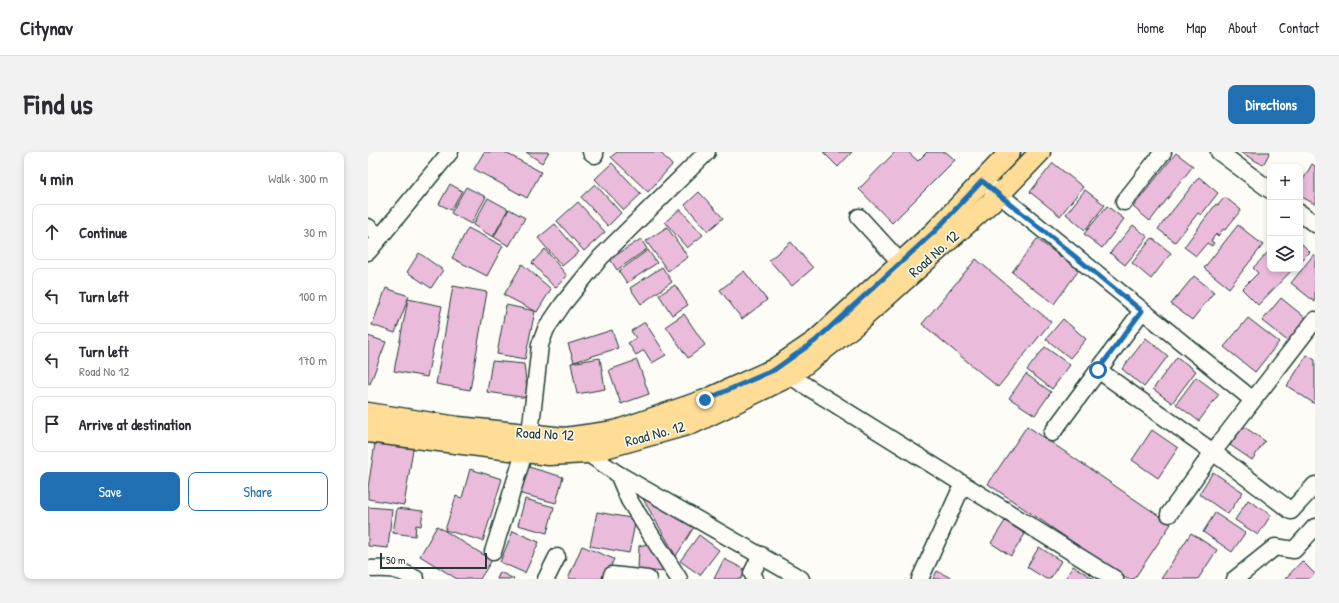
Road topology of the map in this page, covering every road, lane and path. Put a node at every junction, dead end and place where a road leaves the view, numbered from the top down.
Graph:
1 (450, 152) edge
2 (707, 152) edge
3 (1010, 152) edge
4 (1040, 152) edge
5 (1163, 152) edge
6 (1219, 152) edge
7 (982, 181) junction
8 (1267, 188) edge
9 (999, 195) junction
10 (1124, 202) dead end
11 (1303, 215) edge
12 (859, 217) dead end
13 (1315, 224) edge
14 (374, 232) edge
15 (368, 252) edge
16 (901, 262) junction
17 (1142, 311) junction
18 (1315, 320) edge
19 (1098, 370) junction
20 (790, 376) junction
21 (1252, 400) junction
22 (368, 413) edge
23 (368, 432) edge
24 (1052, 432) dead end
25 (530, 434) junction
26 (1213, 452) junction
27 (523, 453) junction
28 (587, 453) junction
29 (618, 474) junction
30 (963, 484) junction
31 (1315, 485) edge
32 (1169, 514) dead end
33 (1315, 527) edge
34 (493, 552) dead end
35 (761, 555) junction
36 (557, 557) dead end
37 (368, 570) edge
38 (416, 579) edge
39 (546, 579) edge
40 (611, 579) edge
41 (648, 579) edge
42 (679, 579) edge
43 (755, 579) edge
44 (802, 579) edge
45 (920, 579) edge
46 (1115, 579) edge
47 (1235, 579) edge

1 - 14 street
2 - 25 street
3 - 7 main road, Road No 12
4 - 9 main road, Road No. 12
5 - 10 street
6 - 8 street
7 - 9 street
7 - 16 main road, Road No 12
9 - 17 street
9 - 20 main road, Road No. 12
11 - 13 street
12 - 16 street
14 - 15 street
16 - 25 main road, Road No 12
17 - 19 street
17 - 21 street
18 - 21 street
19 - 24 street
19 - 26 street
20 - 28 main road, Road No. 12
20 - 30 street
21 - 26 street
22 - 25 main road, Road No 12
23 - 27 main road, Road No. 12
25 - 27 street
26 - 31 street
26 - 32 street
27 - 28 main road, Road No. 12
27 - 34 street
28 - 29 street
29 - 35 street
29 - 42 street
30 - 45 street
30 - 46 street
33 - 47 street
35 - 43 street
35 - 44 street
36 - 39 street
37 - 38 street
40 - 41 street

